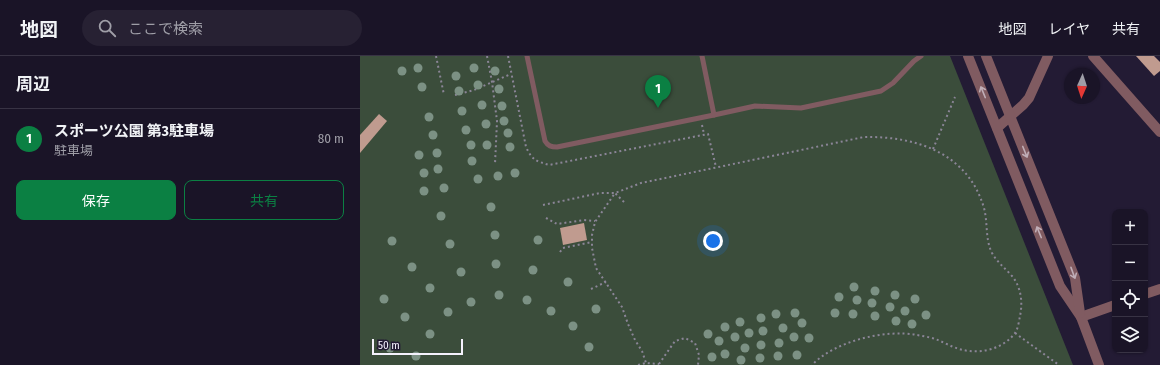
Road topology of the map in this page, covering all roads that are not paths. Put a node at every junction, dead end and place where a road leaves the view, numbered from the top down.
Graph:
1 (527, 56) edge
2 (702, 56) edge
3 (921, 56) edge
4 (968, 56) edge
5 (986, 56) edge
6 (1048, 56) edge
7 (1093, 56) edge
8 (714, 115) junction
9 (1010, 116) junction
10 (997, 128) junction
11 (1160, 132) edge
12 (1160, 289) edge
13 (1148, 293) edge
14 (1112, 306) edge
15 (1080, 317) junction
16 (1099, 365) edge

1 - 8 lane
2 - 8 lane
3 - 8 lane
10 -> 4 street
5 - 9 street
6 - 9 street
7 - 11 street
9 - 10 street
9 -> 15 street
15 -> 10 street
12 - 13 street
14 - 15 street
15 - 16 street

